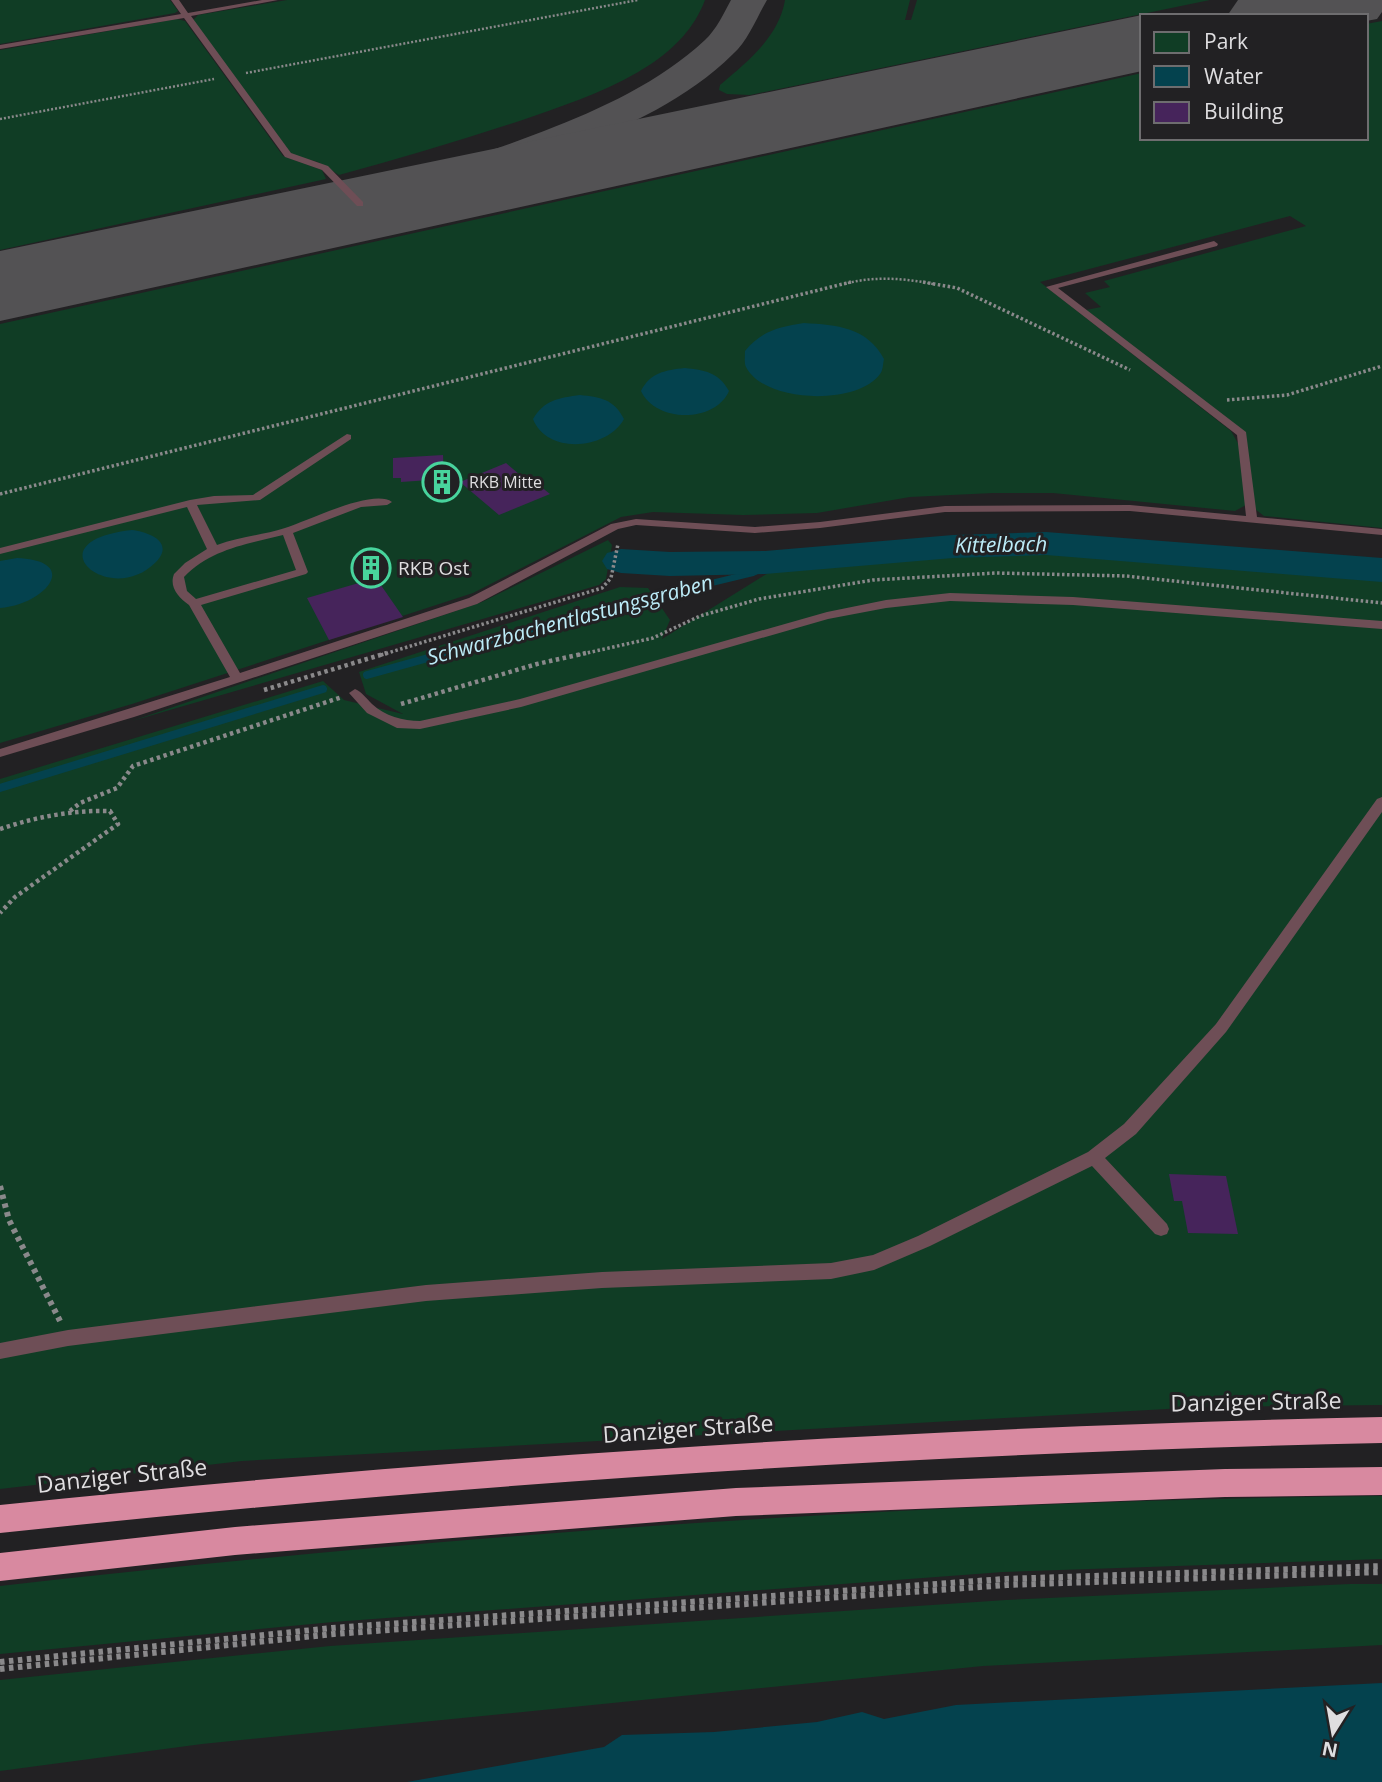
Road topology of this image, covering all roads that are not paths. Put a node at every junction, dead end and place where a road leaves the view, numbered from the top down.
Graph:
1 (175, 0) edge
2 (274, 0) edge
3 (186, 15) junction
4 (0, 47) edge
5 (360, 204) dead end
6 (1214, 244) dead end
7 (348, 437) dead end
8 (387, 502) dead end
9 (190, 503) junction
10 (1252, 519) junction
11 (287, 531) junction
12 (1382, 532) edge
13 (213, 549) junction
14 (0, 551) edge
15 (194, 603) junction
16 (1382, 625) edge
17 (237, 678) junction
18 (355, 693) road end
19 (0, 753) edge
20 (1382, 802) edge
21 (1094, 1157) junction
22 (1161, 1229) dead end
23 (0, 1351) edge
24 (1382, 1430) edge
25 (1382, 1481) edge
26 (0, 1519) edge
27 (0, 1567) edge

1 - 3 lane
2 - 3 lane
3 - 4 lane
3 - 5 lane
6 - 10 lane
7 - 9 lane
8 - 11 lane
9 - 13 lane
9 - 14 lane
10 - 12 lane
10 - 17 lane
11 - 13 lane
11 - 15 lane
13 - 15 lane
15 - 17 lane
16 - 18 lane
17 - 19 lane
20 - 21 lane
21 - 22 lane
21 - 23 lane
24 - 26 highway, Danziger Straße
25 - 27 highway

